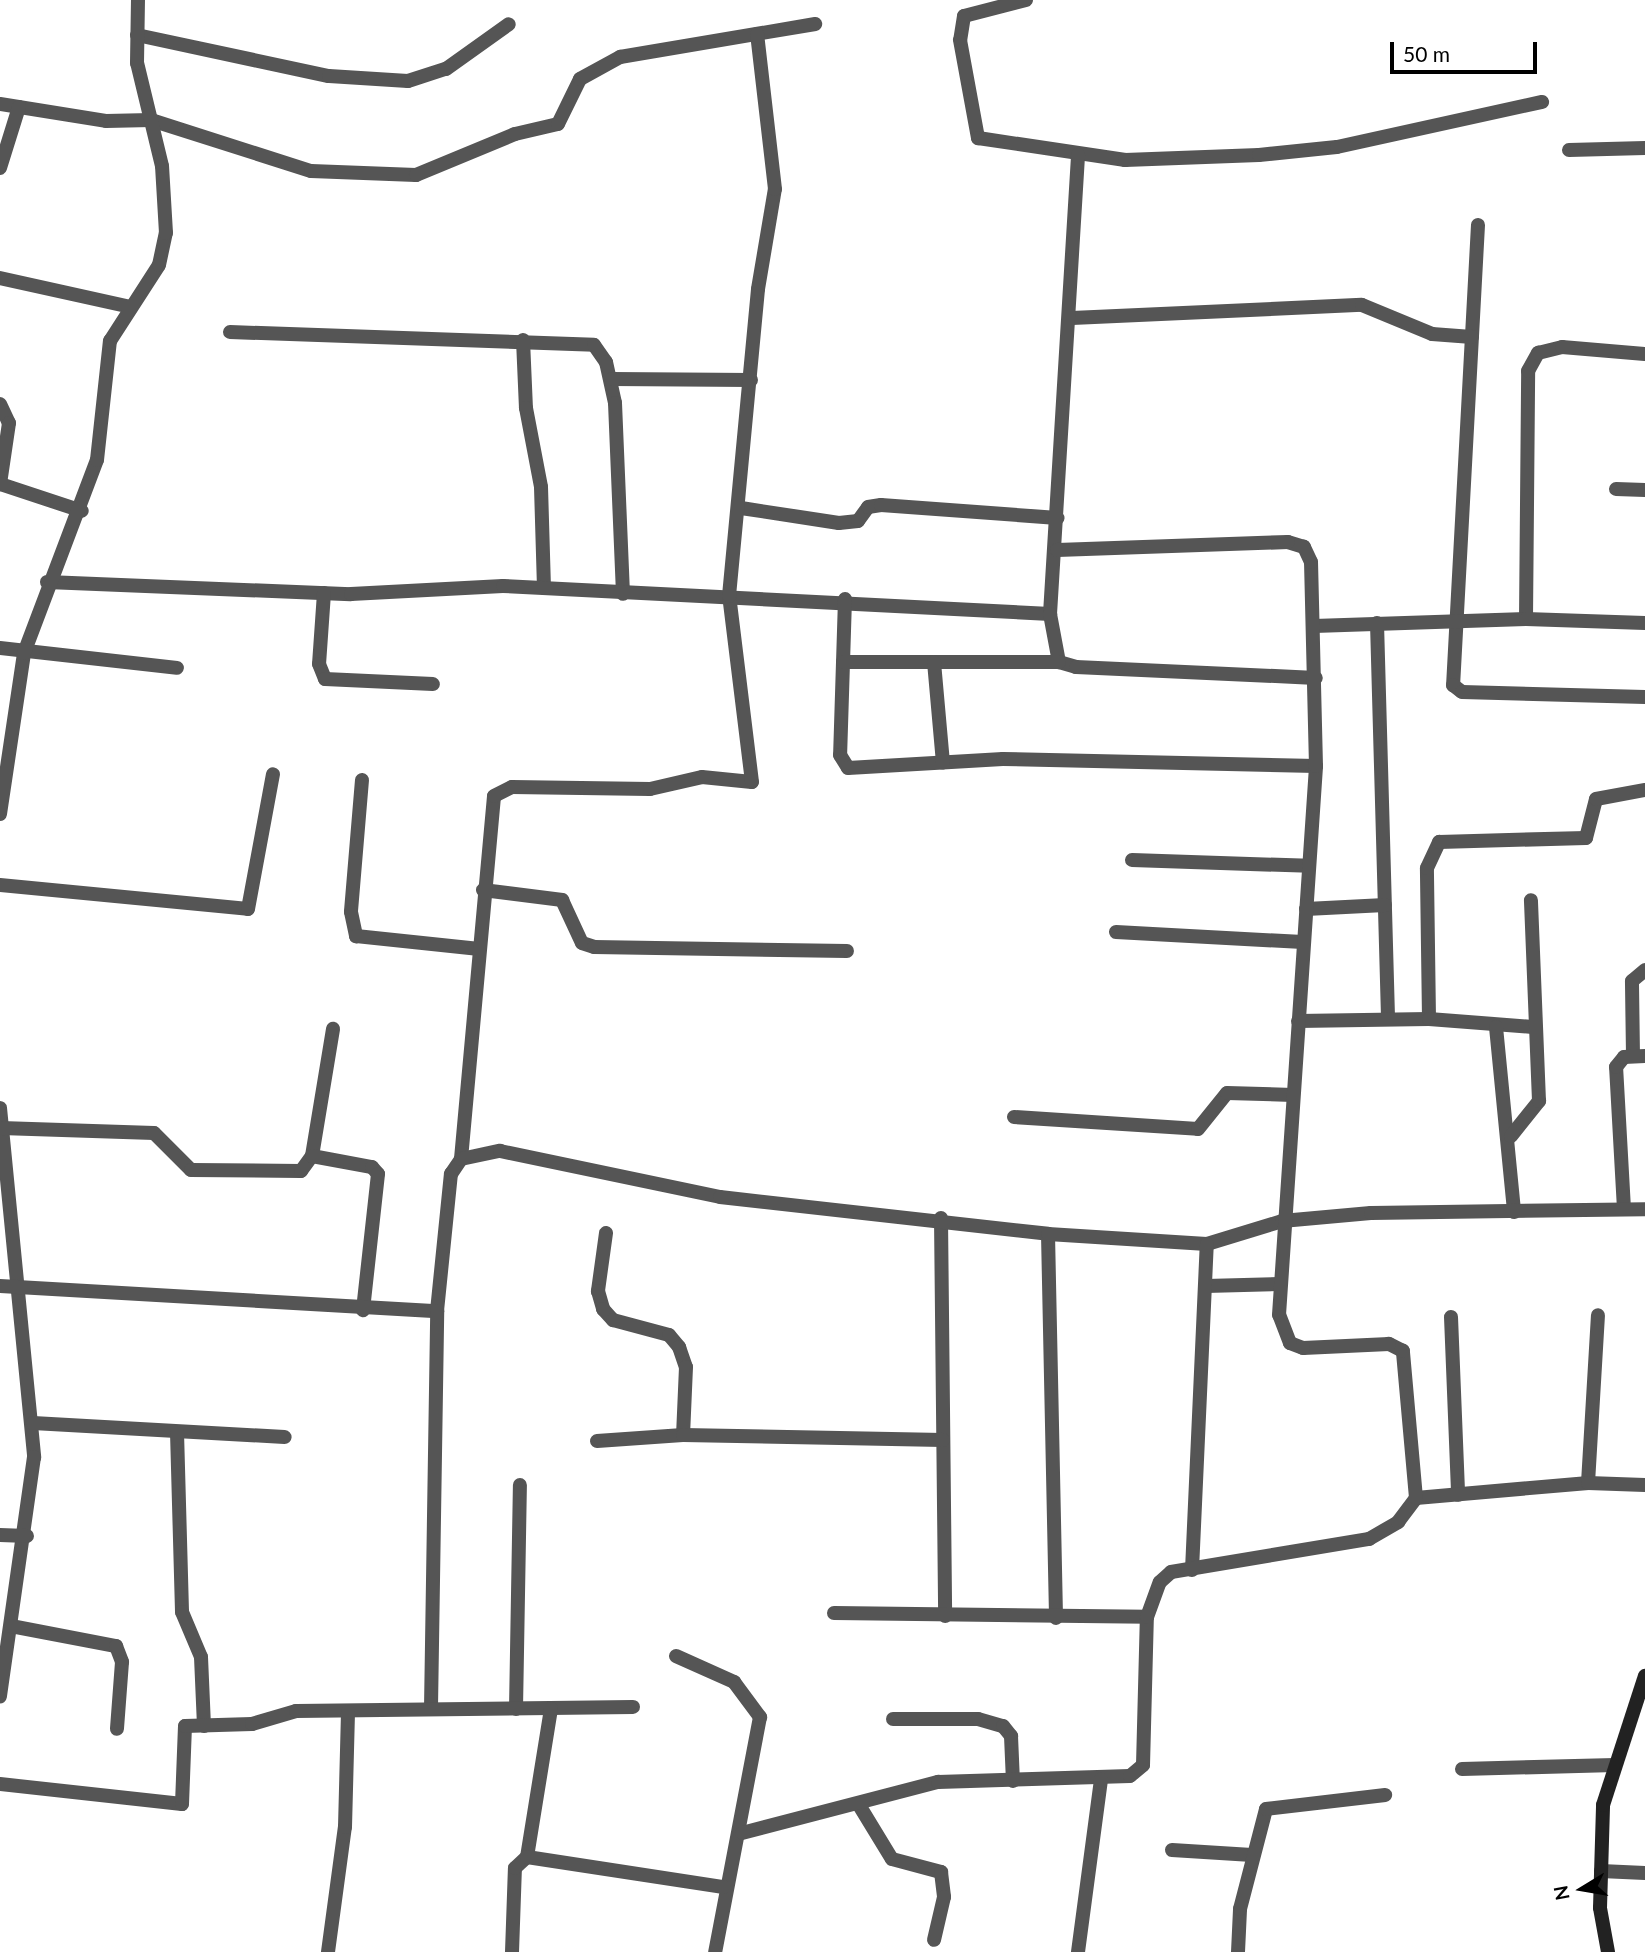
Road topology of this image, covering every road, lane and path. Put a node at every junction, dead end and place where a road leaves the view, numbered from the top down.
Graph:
1 (138, 0) edge
2 (1026, 0) edge
3 (509, 24) dead end
4 (816, 24) dead end
5 (757, 34) junction
6 (137, 35) junction
7 (1542, 102) dead end
8 (0, 104) edge
9 (19, 107) junction
10 (151, 120) junction
11 (1645, 148) edge
12 (1569, 150) dead end
13 (1077, 155) junction
14 (0, 168) edge
15 (1478, 225) dead end
16 (0, 278) edge
17 (131, 307) junction
18 (1072, 318) junction
19 (230, 332) dead end
20 (1472, 337) junction
21 (523, 340) junction
22 (1645, 354) edge
23 (612, 379) junction
24 (751, 380) junction
25 (0, 404) edge
26 (0, 484) edge
27 (1616, 489) dead end
28 (1645, 490) edge
29 (741, 508) junction
30 (82, 511) junction
31 (1059, 518) junction
32 (1058, 550) junction
33 (47, 582) junction
34 (544, 588) junction
35 (324, 593) junction
36 (623, 594) junction
37 (729, 596) junction
38 (845, 599) junction
39 (1050, 614) junction
40 (1525, 619) junction
41 (1455, 620) junction
42 (1377, 623) junction
43 (1645, 623) edge
44 (1314, 626) junction
45 (0, 648) edge
46 (24, 653) junction
47 (843, 662) junction
48 (934, 662) junction
49 (1059, 662) junction
50 (177, 668) dead end
51 (1316, 678) junction
52 (433, 684) dead end
53 (1645, 697) edge
54 (2, 757) edge
55 (943, 763) junction
56 (1316, 766) junction
57 (274, 774) dead end
58 (362, 780) dead end
59 (1645, 790) edge
60 (0, 814) edge
61 (1132, 860) dead end
62 (1309, 866) junction
63 (0, 885) edge
64 (483, 890) junction
65 (1531, 900) dead end
66 (1385, 905) junction
67 (1306, 909) junction
68 (1116, 932) dead end
69 (1303, 942) junction
70 (479, 949) junction
71 (847, 951) dead end
72 (1645, 971) edge
73 (1388, 1019) junction
74 (1429, 1019) junction
75 (1298, 1021) junction
76 (1496, 1027) junction
77 (1533, 1027) junction
78 (333, 1030) dead end
79 (1639, 1056) edge
80 (1293, 1095) junction
81 (0, 1108) edge
82 (1014, 1117) dead end
83 (1, 1128) edge
84 (1511, 1136) junction
85 (312, 1156) junction
86 (460, 1159) junction
87 (1624, 1209) junction
88 (1645, 1209) edge
89 (1514, 1212) junction
90 (941, 1218) junction
91 (1282, 1221) junction
92 (606, 1233) dead end
93 (1048, 1234) junction
94 (1207, 1244) junction
95 (1280, 1284) junction
96 (0, 1286) edge
97 (18, 1286) junction
98 (1206, 1286) junction
99 (363, 1310) junction
100 (436, 1311) junction
101 (1598, 1315) dead end
102 (1451, 1317) dead end
103 (33, 1423) junction
104 (177, 1432) junction
105 (683, 1435) junction
106 (285, 1437) dead end
107 (943, 1440) junction
108 (597, 1441) dead end
109 (1588, 1483) junction
110 (520, 1485) dead end
111 (1645, 1485) edge
112 (1458, 1495) junction
113 (1416, 1498) junction
114 (0, 1535) edge
115 (27, 1536) junction
116 (1192, 1570) junction
117 (834, 1613) dead end
118 (945, 1616) junction
119 (1147, 1616) junction
120 (1056, 1618) junction
121 (11, 1626) junction
122 (676, 1656) dead end
123 (1645, 1676) edge
124 (0, 1697) edge
125 (633, 1707) dead end
126 (431, 1708) junction
127 (516, 1709) junction
128 (551, 1709) junction
129 (348, 1712) junction
130 (893, 1719) dead end
131 (204, 1726) junction
132 (117, 1728) dead end
133 (1615, 1765) junction
134 (1462, 1769) dead end
135 (1101, 1780) junction
136 (1013, 1781) junction
137 (0, 1784) edge
138 (1385, 1795) dead end
139 (859, 1805) junction
140 (742, 1833) junction
141 (1172, 1850) dead end
142 (1252, 1855) junction
143 (527, 1857) junction
144 (1601, 1871) junction
145 (1645, 1873) edge
146 (724, 1887) junction
147 (934, 1940) dead end
148 (328, 1952) edge
149 (512, 1952) edge
150 (715, 1952) edge
151 (1077, 1952) edge
152 (1238, 1952) edge
153 (1608, 1952) edge

1 - 6 street
2 - 13 street
3 - 6 street
4 - 5 street
5 - 10 street
5 - 24 street
6 - 10 street
7 - 13 street
8 - 9 street
9 - 10 street
9 - 14 street
10 - 17 street
11 - 12 street
13 - 18 street
15 - 20 street
16 - 17 street
17 - 30 street
18 - 20 street
18 - 31 street
19 - 21 street
20 - 41 street
21 - 23 street
21 - 34 street
22 - 40 street
23 - 24 street
23 - 36 street
24 - 29 street
25 - 26 street
26 - 30 street
27 - 28 street
29 - 31 street
29 - 37 street
30 - 33 street
31 - 32 street
32 - 39 street
32 - 44 street
33 - 35 street
33 - 46 street
34 - 35 street
34 - 36 street
35 - 52 street
36 - 37 street
37 - 38 street
37 - 64 street
38 - 39 street
38 - 47 street
39 - 49 street
40 - 41 street
40 - 43 street
41 - 42 street
41 - 53 street
42 - 44 street
42 - 66 street
44 - 51 street
45 - 46 street
46 - 50 street
46 - 54 street
47 - 48 street
47 - 55 street
48 - 49 street
48 - 55 street
49 - 51 street
51 - 56 street
54 - 60 street
55 - 56 street
56 - 62 street
57 - 63 street
58 - 70 street
59 - 74 street
61 - 62 street
62 - 67 street
64 - 70 street
64 - 71 street
65 - 77 street
66 - 67 street
66 - 73 street
67 - 69 street
68 - 69 street
69 - 75 street
70 - 86 street
72 - 79 street
73 - 74 street
73 - 75 street
74 - 76 street
75 - 80 street
76 - 77 street
76 - 84 street
77 - 84 street
78 - 85 street
79 - 87 street
80 - 82 street
80 - 91 street
81 - 83 street
83 - 85 street
83 - 97 street
84 - 89 street
85 - 99 street
86 - 90 street
86 - 100 street
87 - 88 street
87 - 89 street
89 - 91 street
90 - 93 street
90 - 107 street
91 - 94 street
91 - 95 street
92 - 105 street
93 - 94 street
93 - 120 street
94 - 98 street
95 - 98 street
95 - 113 street
96 - 97 street
97 - 99 street
97 - 103 street
98 - 116 street
99 - 100 street
100 - 126 street
101 - 109 street
102 - 112 street
103 - 104 street
103 - 115 street
104 - 106 street
104 - 131 street
105 - 107 street
105 - 108 street
107 - 118 street
109 - 111 street
109 - 112 street
110 - 127 street
112 - 113 street
113 - 116 street
114 - 115 street
115 - 121 street
116 - 119 street
117 - 118 street
118 - 120 street
119 - 120 street
119 - 135 street
121 - 124 street
121 - 132 street
122 - 140 street
123 - 133 main road
125 - 128 street
126 - 127 street
126 - 129 street
127 - 128 street
128 - 143 street
129 - 131 street
129 - 148 street
130 - 136 street
131 - 137 street
133 - 134 street
133 - 144 main road
135 - 136 street
135 - 151 street
136 - 139 street
138 - 142 street
139 - 140 street
139 - 147 street
140 - 146 street
141 - 142 street
142 - 152 street
143 - 146 street
143 - 149 street
144 - 145 street
144 - 153 main road
146 - 150 street

